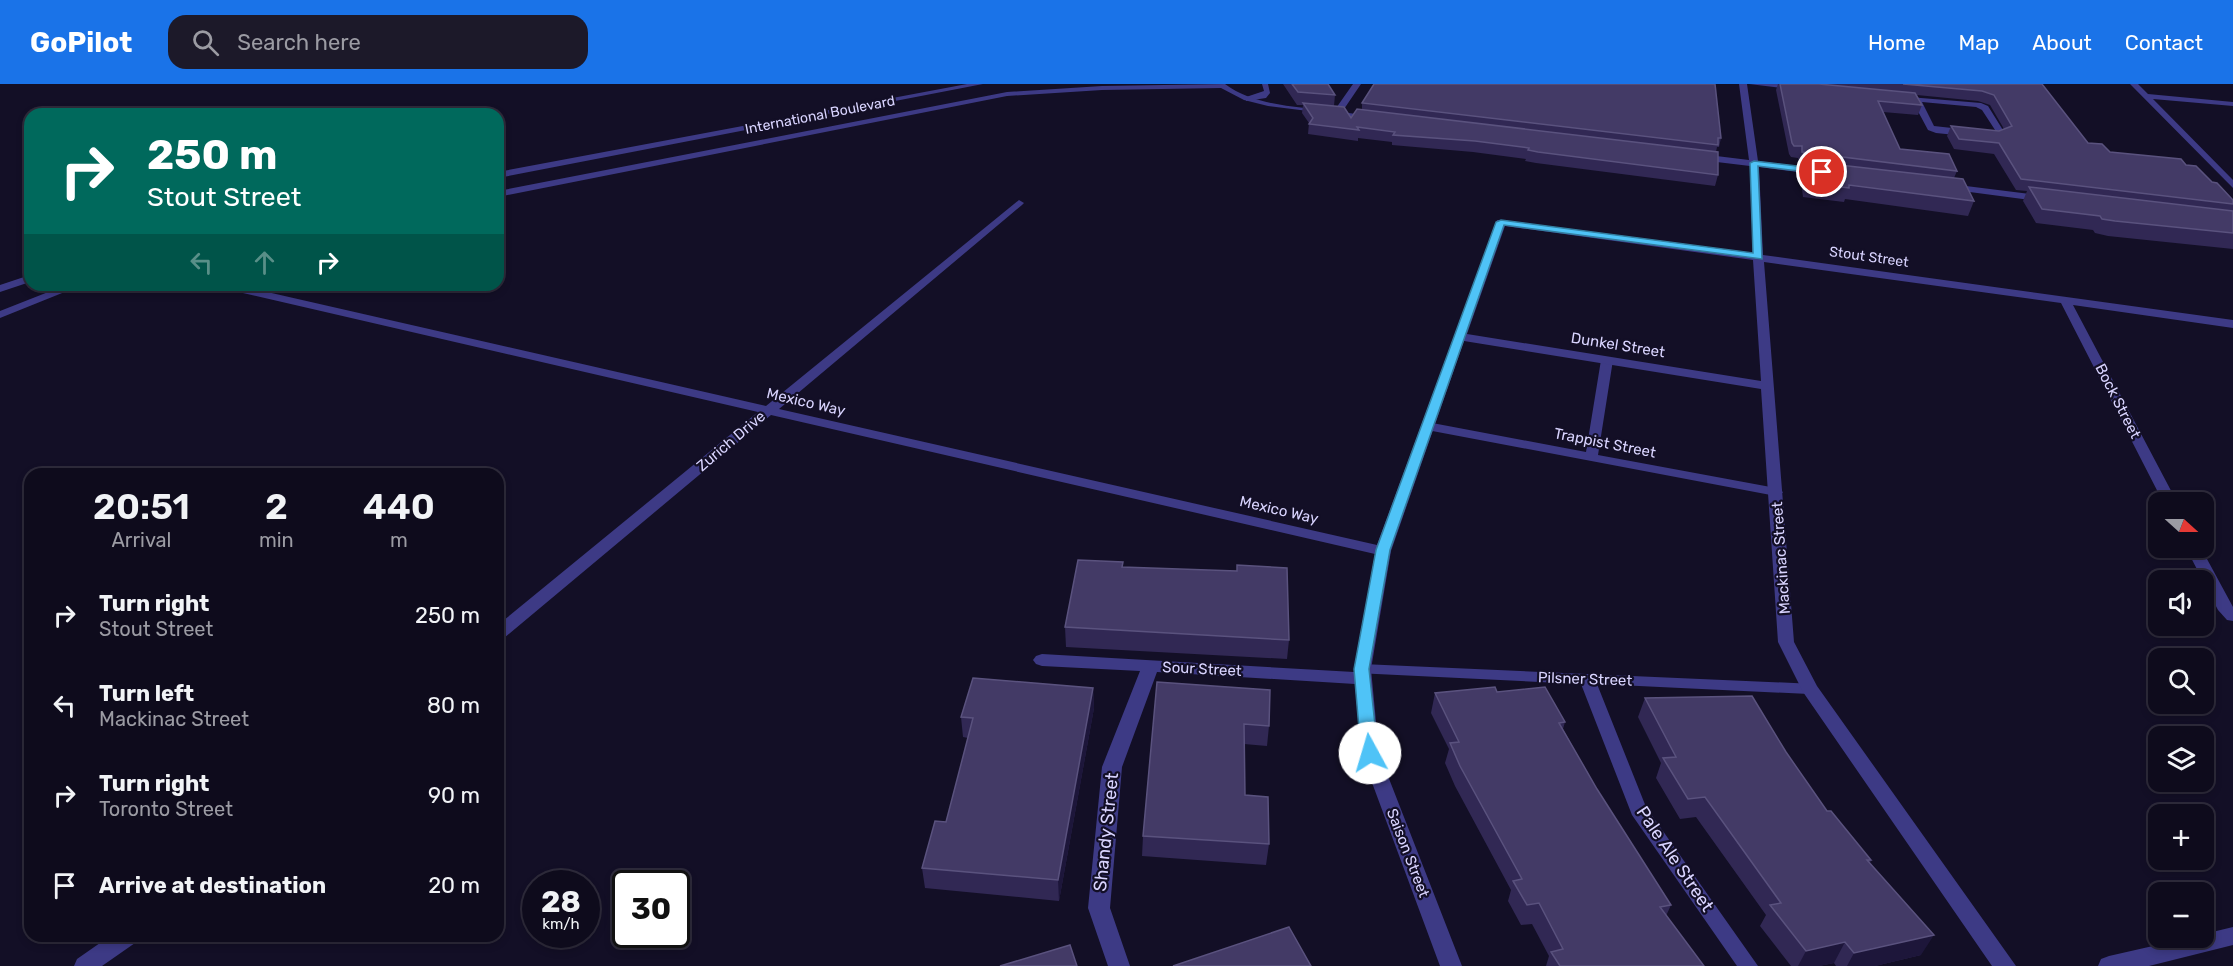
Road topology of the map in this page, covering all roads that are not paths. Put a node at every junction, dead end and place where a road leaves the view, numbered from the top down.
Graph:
1 (979, 84) edge
2 (1264, 84) edge
3 (1357, 84) edge
4 (1743, 84) edge
5 (1753, 84) edge
6 (2134, 84) edge
7 (1221, 85) edge
8 (1811, 90) edge
9 (2146, 96) junction
10 (1893, 97) edge
11 (1249, 99) junction
12 (1916, 99) junction
13 (2233, 104) edge
14 (1337, 113) junction
15 (1385, 119) edge
16 (1694, 156) edge
17 (1754, 163) junction
18 (1836, 173) edge
19 (504, 174) edge
20 (2233, 184) edge
21 (1941, 186) edge
22 (504, 193) edge
23 (2058, 200) edge
24 (1019, 203) dead end
25 (1501, 222) joint
26 (1758, 257) junction
27 (24, 280) edge
28 (0, 289) edge
29 (61, 291) edge
30 (247, 291) edge
31 (2065, 300) junction
32 (0, 315) edge
33 (2233, 324) edge
34 (1462, 337) junction
35 (1607, 360) junction
36 (1769, 386) junction
37 (768, 410) junction
38 (1427, 426) junction
39 (1591, 457) junction
40 (1776, 492) junction
41 (2165, 492) edge
42 (1383, 550) junction
43 (2198, 558) edge
44 (2233, 616) edge
45 (504, 628) edge
46 (1042, 660) dead end
47 (1151, 666) junction
48 (1362, 674) junction
49 (1587, 679) junction
50 (1809, 688) junction
51 (2233, 936) edge
52 (119, 942) edge
53 (85, 966) edge
54 (1119, 966) edge
55 (1451, 966) edge
56 (1748, 966) edge
57 (2005, 966) edge
58 (2109, 966) edge

1 - 19 street, International Boulevard
2 - 11 lane
3 - 14 street
4 - 17 street, Mackinac Street
5 - 8 street
6 - 9 street
7 - 11 street
7 - 22 street, International Boulevard
9 - 13 street
9 - 20 street
10 - 12 street
11 - 14 street
12 - 12 street
14 - 15 street
16 - 17 street
17 - 18 street
17 - 26 street, Mackinac Street
21 - 23 street
24 - 37 street, Zurich Drive
25 - 26 street, Stout Street
25 - 34 street, Saison Street
26 - 31 street, Stout Street
26 - 36 street, Mackinac Street
27 - 28 street
29 - 32 street
30 - 37 street, Mexico Way
31 - 33 street, Stout Street
31 - 41 street, Bock Street
34 - 35 street, Dunkel Street
34 - 38 street, Saison Street
35 - 36 street, Dunkel Street
35 - 39 lane
36 - 40 street, Mackinac Street
37 - 42 street, Mexico Way
37 - 45 street, Zurich Drive
38 - 39 lane, Trappist Street
38 - 42 street, Saison Street
39 - 40 lane, Trappist Street
40 - 50 street, Mackinac Street
42 - 48 street, Saison Street
43 - 44 street
46 - 47 street, Sour Street
47 - 48 street, Sour Street
47 - 54 street, Shandy Street
48 - 49 lane, Pilsner Street
48 - 55 street, Saison Street
49 - 50 lane, Pilsner Street
49 - 56 lane, Pale Ale Street
50 - 57 street, Mackinac Street
51 - 58 street
52 - 53 street

